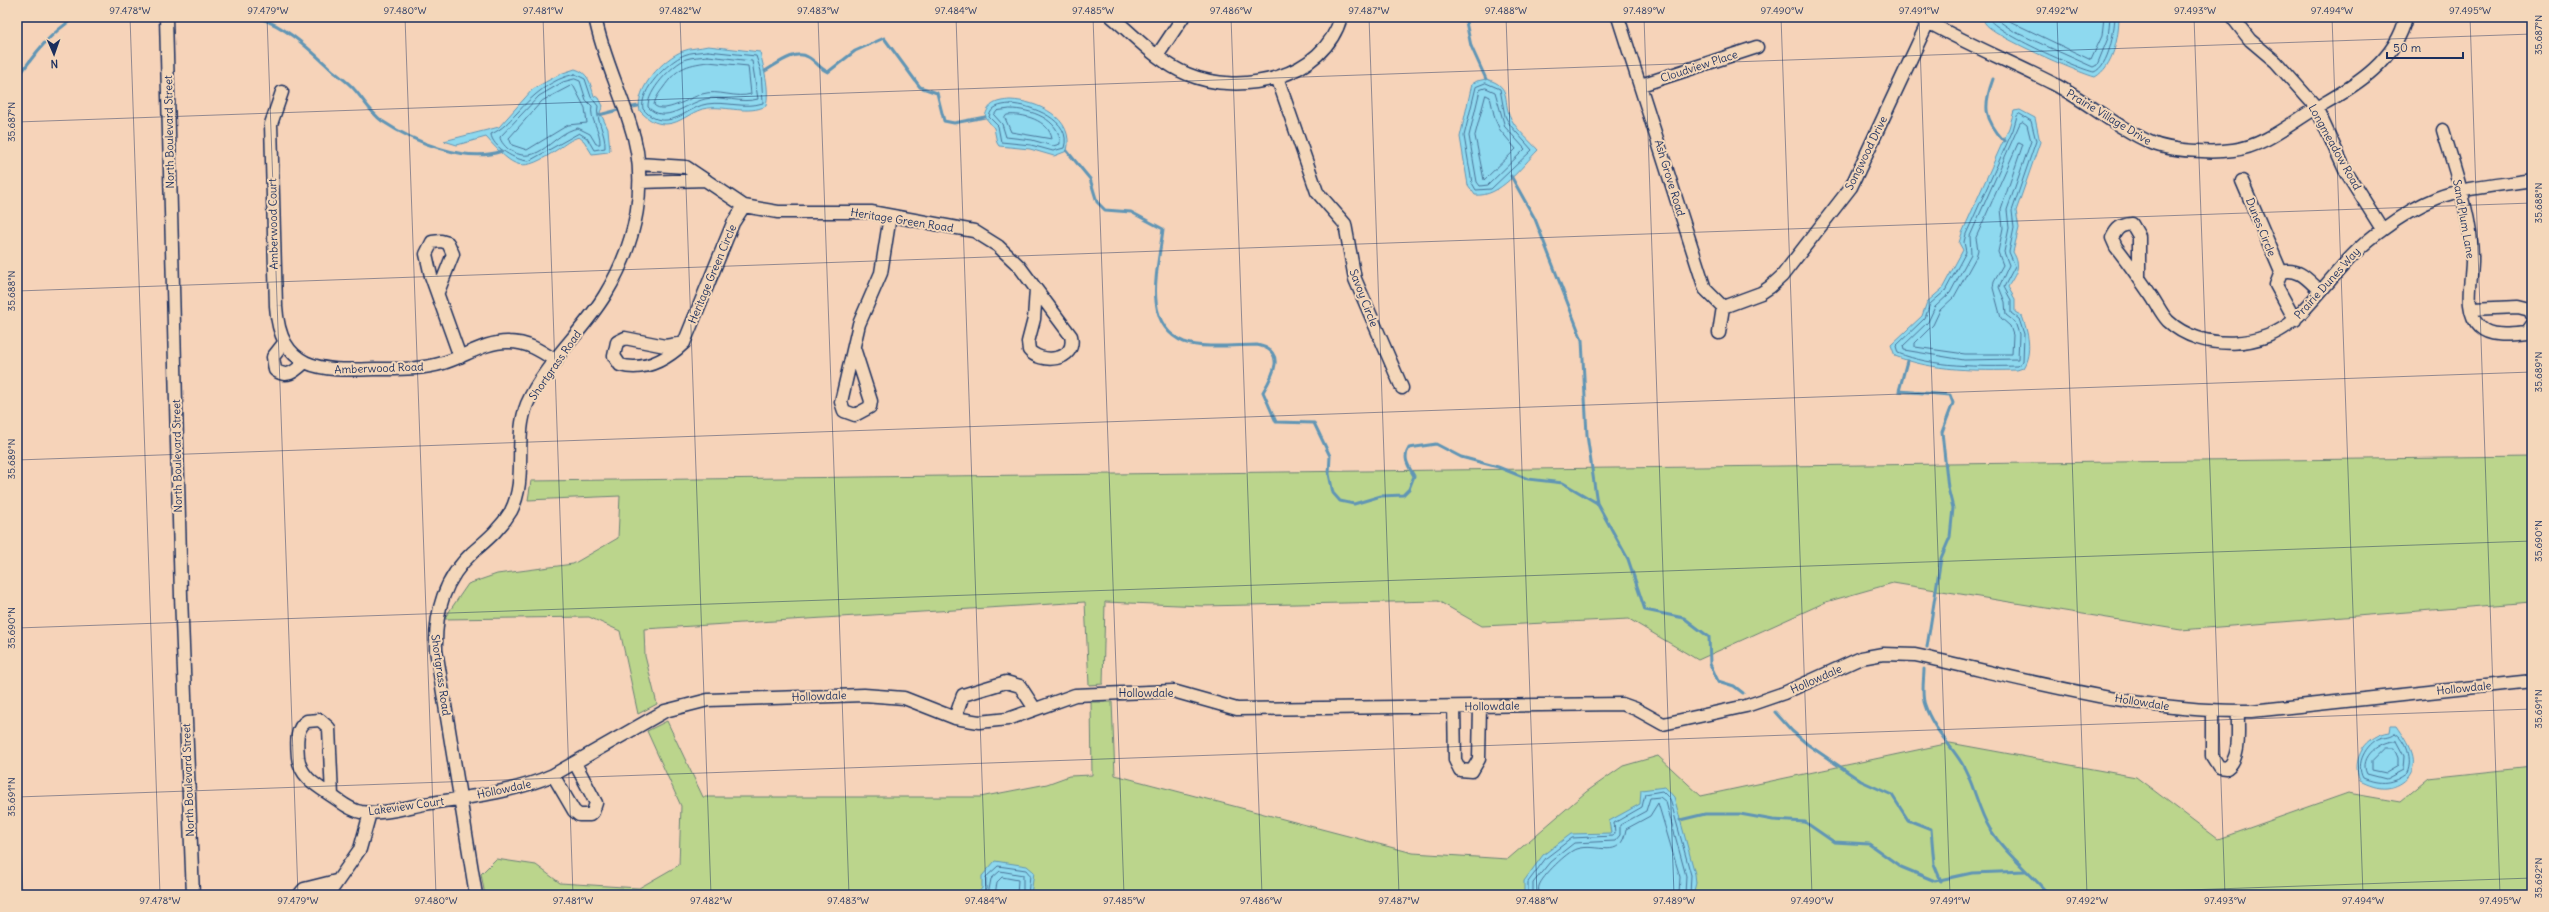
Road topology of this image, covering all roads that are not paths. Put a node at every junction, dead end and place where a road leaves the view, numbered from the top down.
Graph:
1 (166, 17) edge
2 (595, 17) edge
3 (1112, 17) edge
4 (1183, 17) edge
5 (1341, 17) edge
6 (1618, 17) edge
7 (2232, 17) edge
8 (2406, 17) edge
9 (1923, 20) edge
10 (1757, 47) dead end
11 (1157, 56) junction
12 (1277, 77) junction
13 (1641, 85) junction
14 (282, 92) dead end
15 (2316, 107) junction
16 (2443, 130) dead end
17 (639, 164) junction
18 (706, 180) junction
19 (2532, 180) edge
20 (2242, 181) dead end
21 (640, 182) junction
22 (2462, 192) junction
23 (744, 206) junction
24 (890, 216) junction
25 (2382, 229) junction
26 (2281, 272) junction
27 (2139, 278) dead end
28 (1036, 289) junction
29 (2320, 291) junction
30 (438, 292) dead end
31 (1723, 307) junction
32 (2471, 309) junction
33 (2532, 315) edge
34 (2295, 320) junction
35 (2532, 326) edge
36 (1719, 333) dead end
37 (284, 343) junction
38 (684, 343) junction
39 (854, 348) junction
40 (293, 354) joint
41 (460, 357) junction
42 (556, 361) junction
43 (305, 362) junction
44 (1402, 388) dead end
45 (2532, 681) edge
46 (1480, 706) junction
47 (1454, 707) junction
48 (1035, 709) junction
49 (2238, 711) junction
50 (2212, 712) junction
51 (955, 718) junction
52 (575, 763) junction
53 (554, 776) junction
54 (332, 796) junction
55 (461, 798) junction
56 (370, 813) junction
57 (336, 881) junction
58 (193, 895) edge
59 (299, 895) edge
60 (328, 895) edge
61 (476, 895) edge

1 - 58 street, North Boulevard Street
2 - 17 street, Shortgrass Road
3 - 11 street
4 - 11 street
5 - 12 street
6 - 13 street, Ash Grove Road
7 - 15 street, Longmeadow Road
8 - 15 street, Prairie Village Drive
9 - 15 street, Prairie Village Drive
9 - 31 street, Songwood Drive
10 - 13 street, Cloudview Place
11 - 12 street
12 - 44 street, Savoy Circle
13 - 31 street, Ash Grove Road
14 - 37 street, Amberwood Court
15 - 25 street, Longmeadow Road
16 - 22 street, Sand Plum Lane
17 - 18 street, Heritage Green Road
17 - 21 street, Shortgrass Road
18 - 21 street
18 - 23 street, Heritage Green Road
19 - 22 street, Prairie Dunes Way
20 - 26 street, Dunes Circle
21 - 42 street, Shortgrass Road
22 - 25 street, Prairie Dunes Way
22 - 32 street, Sand Plum Lane
23 - 24 street, Heritage Green Road
23 - 38 street, Heritage Green Circle
24 - 28 street, Heritage Green Road
24 - 39 street
25 - 29 street, Prairie Dunes Way
26 - 29 street
26 - 34 street, Dunes Circle
27 - 34 street, Prairie Dunes Way
28 - 28 street, Heritage Green Road
29 - 34 street, Prairie Dunes Way
30 - 41 street
31 - 36 street
32 - 33 street
32 - 35 street, Sand Plum Lane
37 - 40 street, Amberwood Court
37 - 43 street
38 - 38 street, Heritage Green Circle
39 - 39 street
40 - 43 street, Amberwood Road
41 - 42 street, Amberwood Road
41 - 43 street, Amberwood Road
42 - 55 street, Shortgrass Road
45 - 49 street, Hollowdale
46 - 47 street, Hollowdale
46 - 47 street
46 - 50 street, Hollowdale
47 - 48 street, Hollowdale
48 - 51 street, Hollowdale
48 - 51 street
49 - 50 street, Hollowdale
49 - 50 street
51 - 52 street, Hollowdale
52 - 53 street, Hollowdale
52 - 53 street
53 - 55 street, Hollowdale
54 - 54 street, Lakeview Court
54 - 56 street, Lakeview Court
55 - 56 street, Lakeview Court
55 - 61 street, Shortgrass Road
56 - 57 street
57 - 59 street
57 - 60 street

